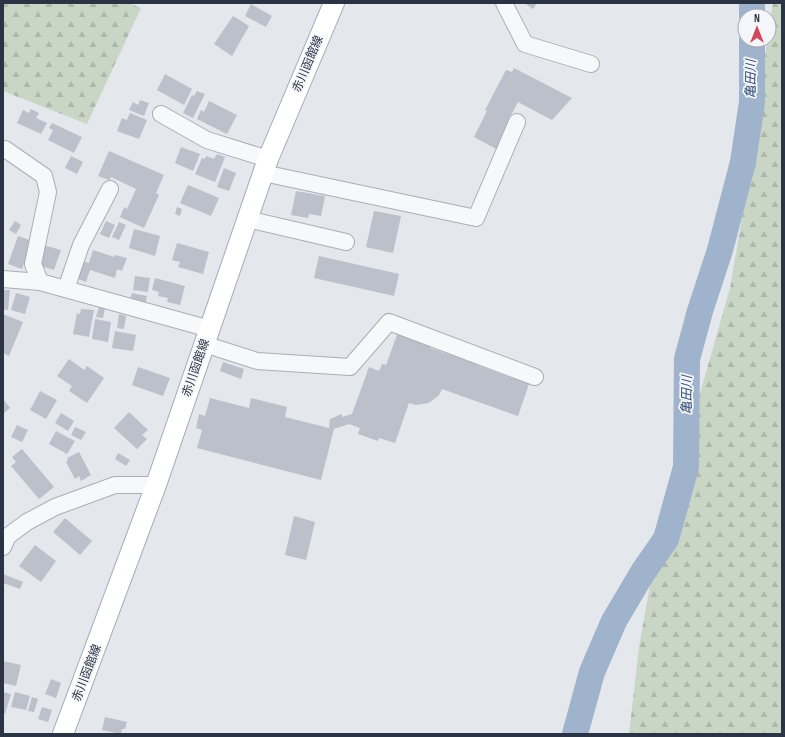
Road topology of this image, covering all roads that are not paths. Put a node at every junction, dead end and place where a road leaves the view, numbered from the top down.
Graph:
1 (334, 3) edge
2 (504, 3) edge
3 (591, 64) dead end
4 (161, 114) dead end
5 (517, 122) dead end
6 (3, 149) edge
7 (266, 166) junction
8 (110, 189) dead end
9 (247, 219) junction
10 (346, 242) dead end
11 (3, 279) edge
12 (40, 282) junction
13 (66, 290) junction
14 (207, 336) junction
15 (534, 377) dead end
16 (156, 485) junction
17 (5, 539) edge
18 (63, 734) edge

1 - 7 main road, 赤川函館線
2 - 3 street
4 - 7 street
5 - 7 street
6 - 12 street
7 - 9 main road, 赤川函館線
8 - 13 street
9 - 10 street
9 - 14 main road, 赤川函館線
11 - 12 street
12 - 13 street
13 - 14 street
14 - 15 street
14 - 16 main road, 赤川函館線
16 - 17 street
16 - 18 main road, 赤川函館線

